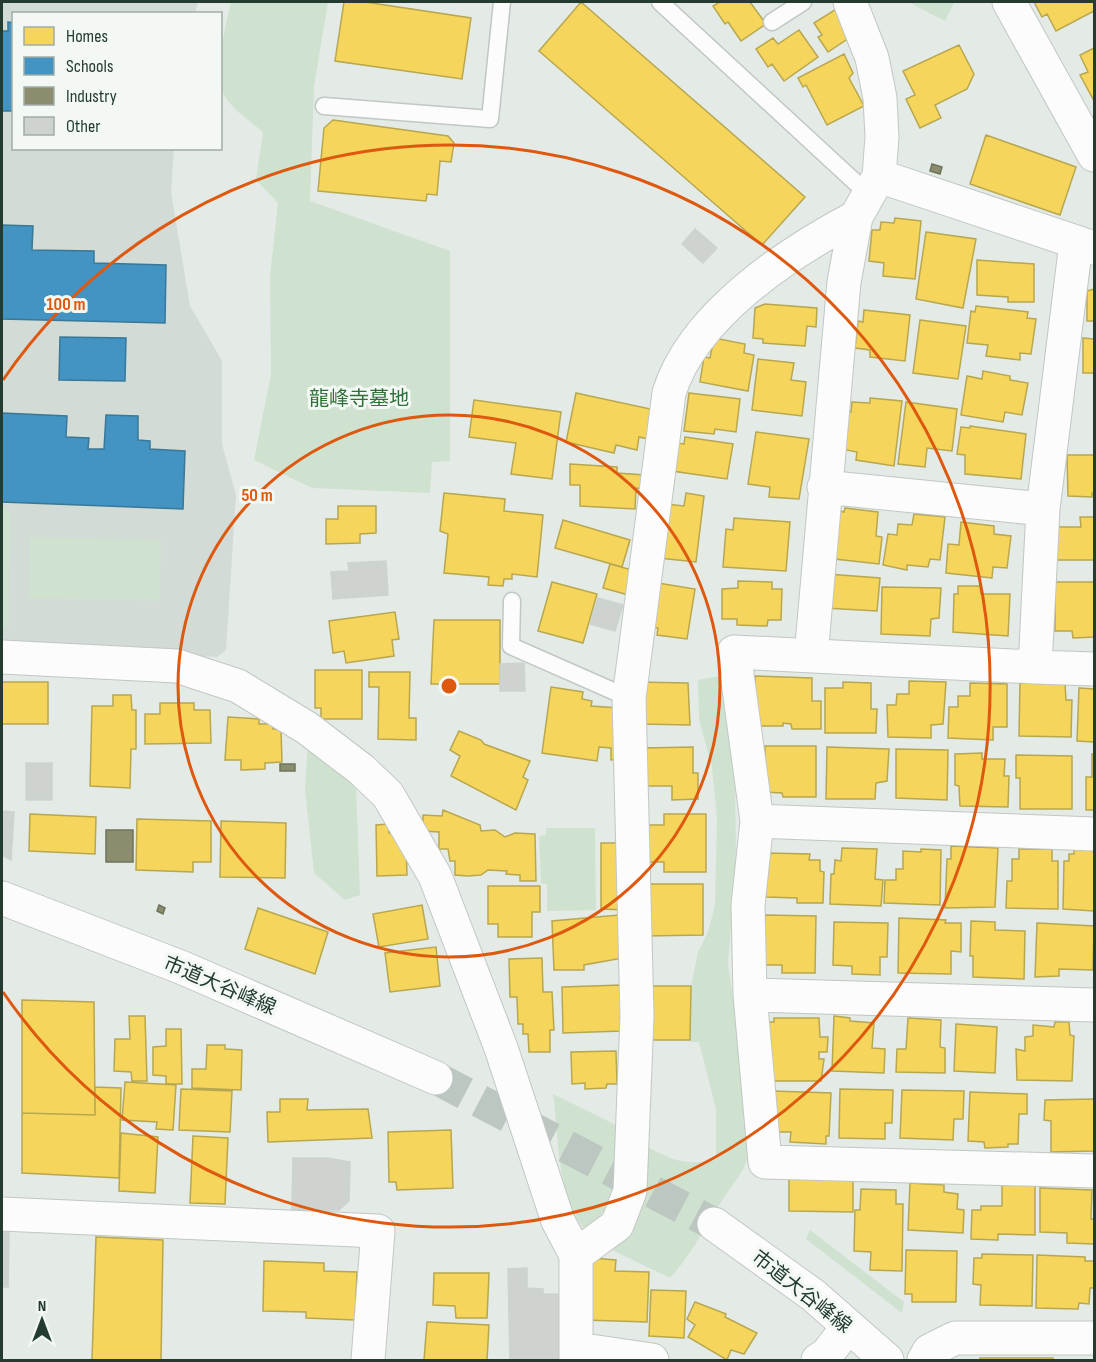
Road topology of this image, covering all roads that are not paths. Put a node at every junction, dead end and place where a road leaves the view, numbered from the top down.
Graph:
1 (496, 2) edge
2 (502, 2) edge
3 (660, 2) edge
4 (803, 2) edge
5 (850, 2) edge
6 (1009, 2) edge
7 (772, 22) dead end
8 (324, 106) dead end
9 (1095, 155) edge
10 (868, 195) junction
11 (1085, 245) edge
12 (824, 487) junction
13 (1043, 509) junction
14 (512, 601) dead end
15 (811, 656) junction
16 (2, 657) edge
17 (1035, 667) junction
18 (1095, 669) edge
19 (629, 698) junction
20 (757, 821) junction
21 (1095, 834) edge
22 (2, 898) edge
23 (750, 995) junction
24 (1095, 1005) edge
25 (436, 1078) tunnel mouth
26 (1095, 1171) edge
27 (2, 1214) edge
28 (714, 1224) tunnel mouth
29 (576, 1255) junction
30 (848, 1327) junction
31 (1095, 1338) edge
32 (576, 1355) edge
33 (369, 1360) edge
34 (652, 1360) edge
35 (818, 1360) edge
36 (887, 1360) edge
37 (924, 1360) edge

1 - 2 lane
2 - 8 lane
3 - 10 lane
4 - 7 lane
5 - 10 street
6 - 9 street
10 - 11 street
10 - 12 street
10 - 19 street
11 - 13 street
12 - 13 street
12 - 15 street
13 - 17 street
14 - 19 lane
15 - 17 street
15 - 20 street
16 - 29 street
17 - 18 street
19 - 29 street
20 - 21 street
20 - 23 street
22 - 25 street, 市道大谷峰線
23 - 24 street
23 - 26 street
27 - 33 street
28 - 30 street, 市道大谷峰線
29 - 32 street
30 - 35 street
30 - 36 street, 市道大谷峰線
31 - 37 street
32 - 34 street

